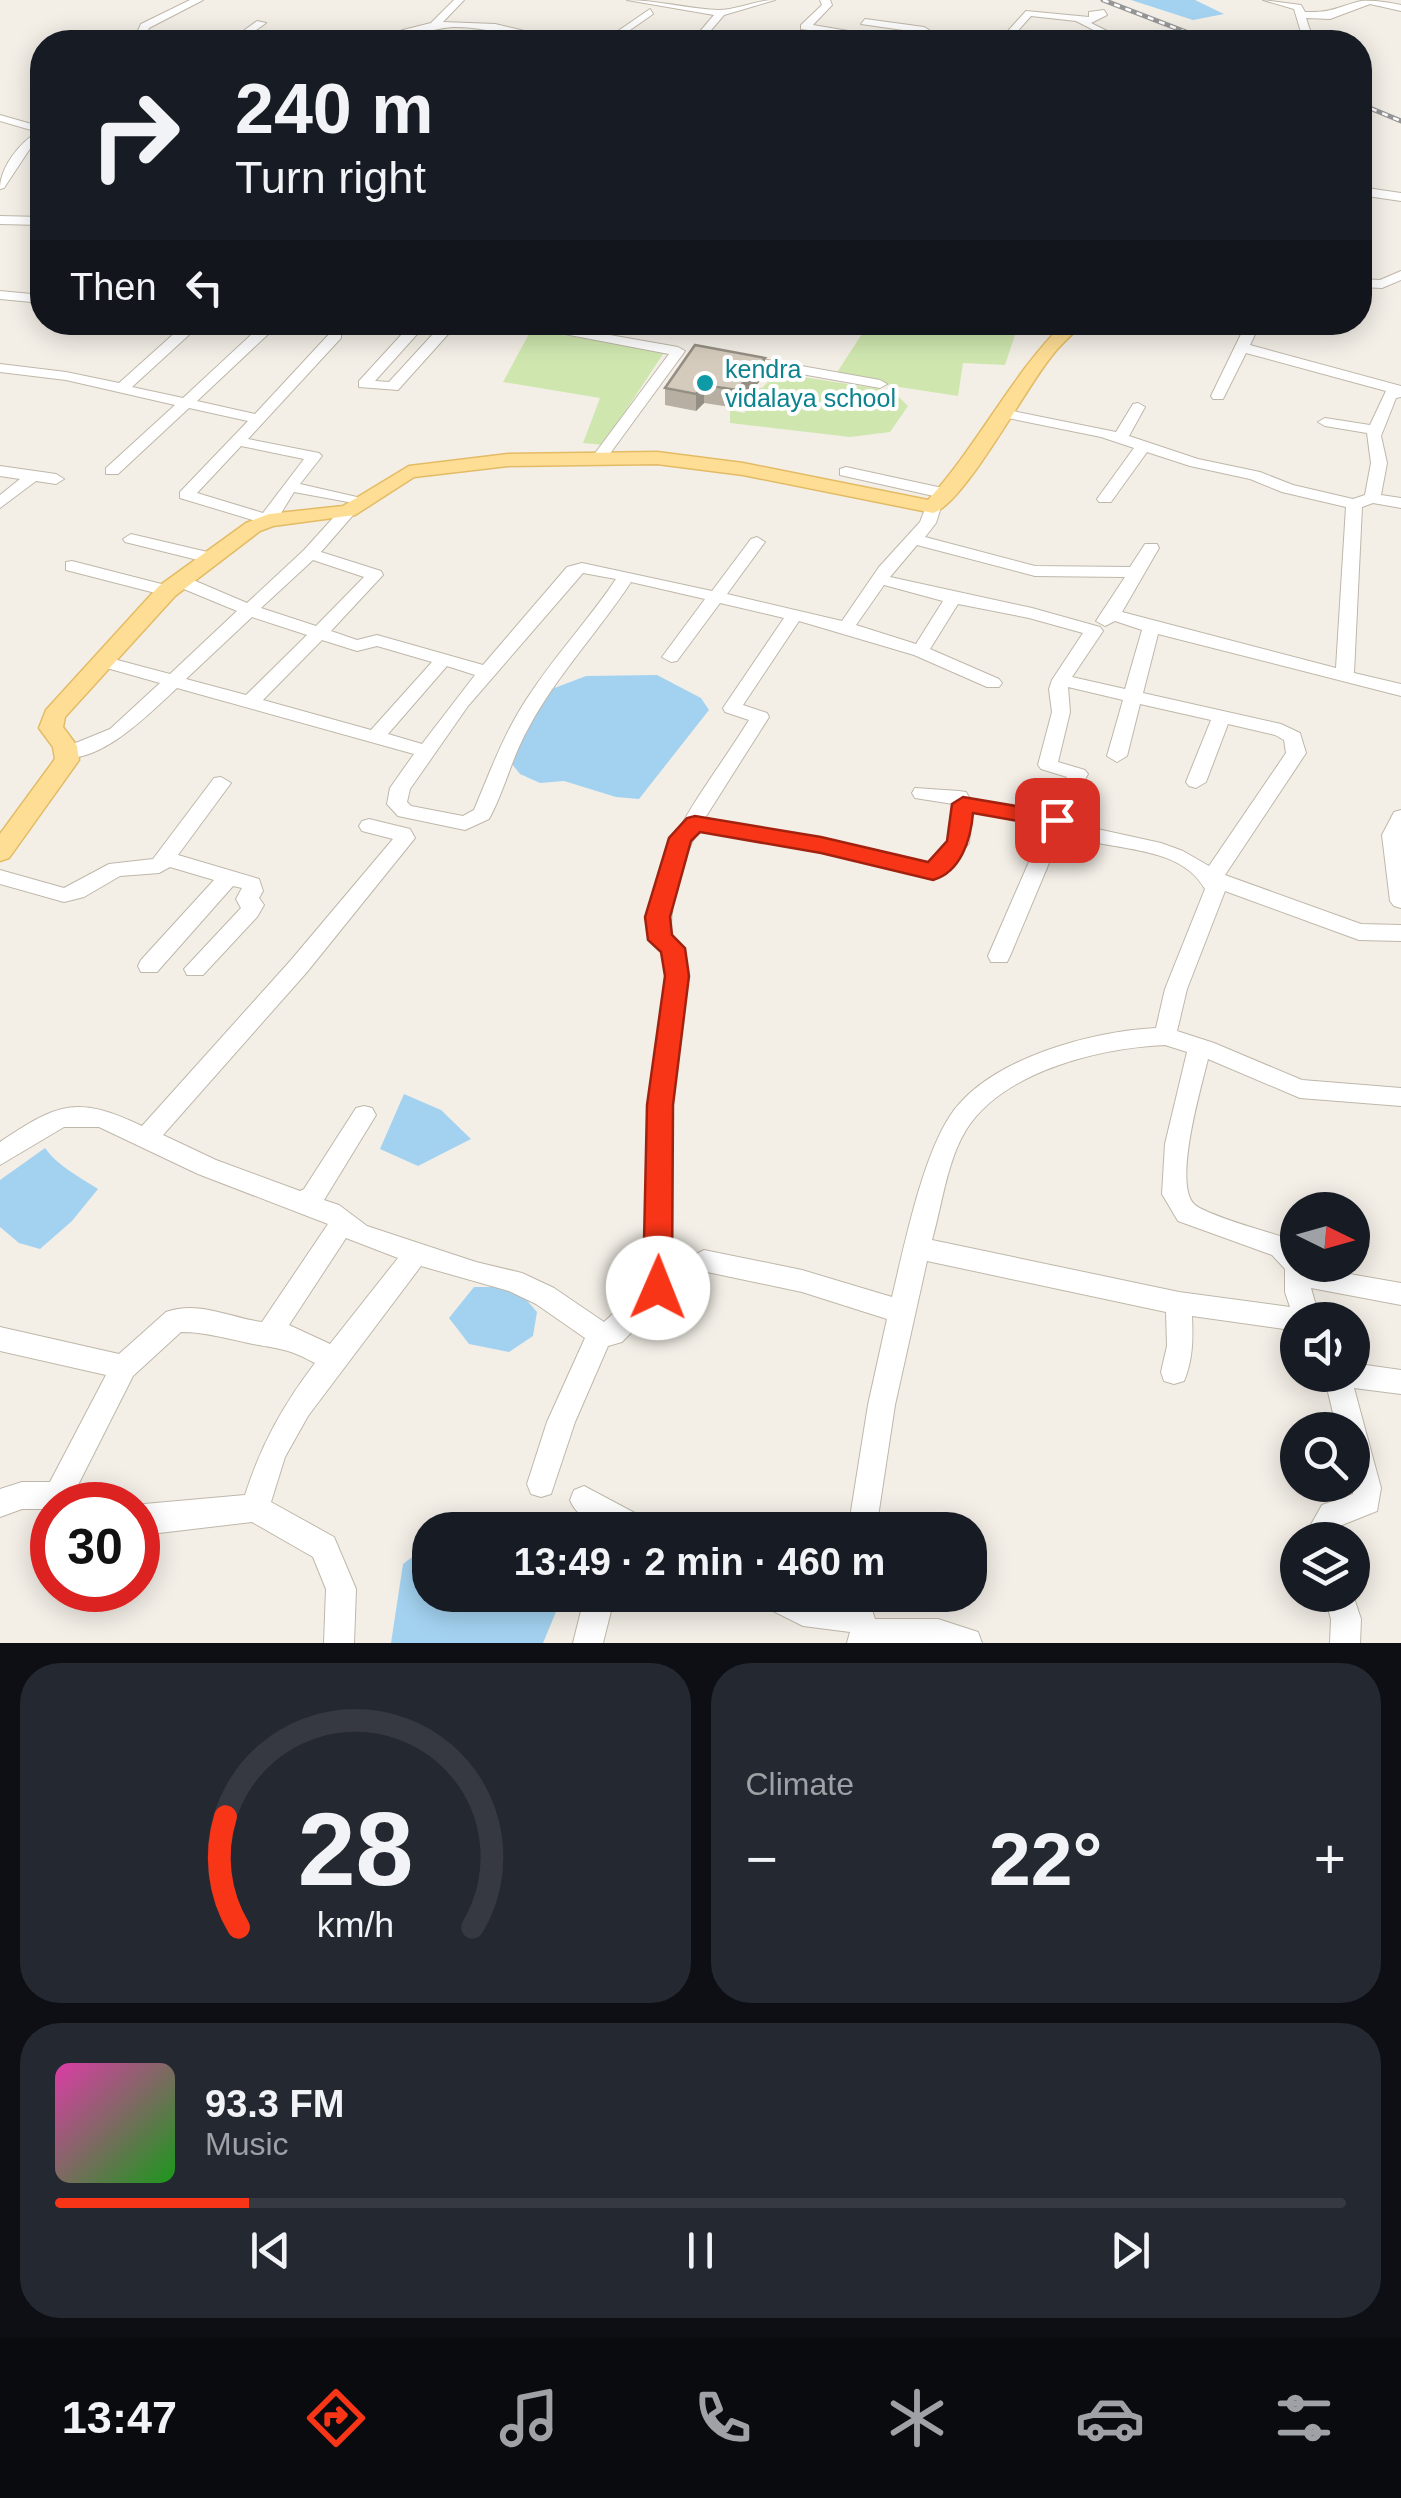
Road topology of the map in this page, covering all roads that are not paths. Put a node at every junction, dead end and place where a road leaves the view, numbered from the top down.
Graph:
1 (198, 0) edge
2 (459, 0) edge
3 (632, 0) edge
4 (770, 0) edge
5 (825, 0) edge
6 (1268, 0) edge
7 (1366, 1) edge
8 (1298, 7) edge
9 (1401, 8) edge
10 (650, 12) dead end
11 (722, 13) junction
12 (1104, 14) dead end
13 (1084, 19) junction
14 (865, 22) dead end
15 (261, 23) dead end
16 (436, 23) junction
17 (849, 24) dead end
18 (925, 29) joint
19 (143, 30) edge
20 (251, 30) edge
21 (416, 30) edge
22 (513, 30) edge
23 (624, 30) edge
24 (707, 30) edge
25 (823, 30) edge
26 (1014, 30) edge
27 (1098, 30) edge
28 (0, 118) edge
29 (30, 128) edge
30 (30, 141) edge
31 (0, 186) edge
32 (1372, 193) edge
33 (1401, 198) edge
34 (0, 220) edge
35 (30, 221) edge
36 (1401, 275) edge
37 (1372, 284) edge
38 (1382, 284) junction
39 (1401, 288) edge
40 (0, 295) edge
41 (30, 297) edge
42 (181, 335) edge
43 (260, 335) edge
44 (336, 335) dead end
45 (409, 335) edge
46 (440, 335) edge
47 (585, 335) edge
48 (1062, 335) edge
49 (1248, 335) edge
50 (1242, 347) junction
51 (718, 356) edge
52 (0, 368) edge
53 (880, 384) dead end
54 (120, 390) junction
55 (1398, 394) edge
56 (1218, 396) dead end
57 (184, 405) junction
58 (1138, 406) dead end
59 (1002, 413) junction
60 (258, 419) junction
61 (1325, 422) dead end
62 (1375, 430) junction
63 (1120, 438) junction
64 (236, 442) junction
65 (1144, 445) junction
66 (601, 456) junction
67 (0, 470) edge
68 (112, 471) dead end
69 (846, 472) dead end
70 (34, 476) junction
71 (56, 478) dead end
72 (290, 486) junction
73 (1372, 498) junction
74 (1105, 499) dead end
75 (940, 500) junction
76 (0, 503) edge
77 (1401, 503) edge
78 (1354, 504) junction
79 (356, 507) junction
80 (269, 520) junction
81 (131, 539) dead end
82 (914, 539) junction
83 (757, 542) dead end
84 (1152, 548) dead end
85 (310, 554) junction
86 (210, 558) junction
87 (72, 566) dead end
88 (1132, 572) junction
89 (626, 576) junction
90 (879, 580) junction
91 (174, 586) junction
92 (714, 596) junction
93 (953, 598) junction
94 (249, 610) junction
95 (1112, 614) junction
96 (795, 615) junction
97 (846, 627) junction
98 (1150, 627) junction
99 (1094, 631) junction
100 (319, 633) junction
101 (920, 652) junction
102 (671, 657) dead end
103 (444, 659) junction
104 (102, 660) junction
105 (489, 673) junction
106 (1345, 674) junction
107 (172, 678) junction
108 (1061, 680) junction
109 (993, 683) dead end
110 (1401, 690) edge
111 (1134, 697) junction
112 (251, 700) junction
113 (1222, 718) junction
114 (376, 736) junction
115 (425, 751) junction
116 (68, 753) junction
117 (1116, 756) dead end
118 (221, 782) dead end
119 (1196, 782) dead end
120 (922, 793) dead end
121 (963, 804) junction
122 (1401, 817) edge
123 (1057, 820) junction
124 (695, 823) junction
125 (368, 826) dead end
126 (0, 852) edge
127 (166, 858) junction
128 (0, 877) edge
129 (229, 877) junction
130 (1212, 878) junction
131 (1401, 901) edge
132 (1401, 933) edge
133 (999, 956) dead end
134 (149, 966) dead end
135 (195, 969) dead end
136 (1165, 1036) junction
137 (1199, 1047) junction
138 (1401, 1097) edge
139 (364, 1115) dead end
140 (145, 1139) junction
141 (0, 1155) edge
142 (301, 1202) junction
143 (343, 1222) junction
144 (918, 1248) junction
145 (1280, 1248) edge
146 (416, 1253) junction
147 (1353, 1282) edge
148 (658, 1288) junction
149 (1401, 1294) edge
150 (1179, 1303) junction
151 (902, 1312) junction
152 (1280, 1317) edge
153 (270, 1332) junction
154 (600, 1334) junction
155 (0, 1339) edge
156 (334, 1360) junction
157 (124, 1367) junction
158 (1174, 1372) dead end
159 (1370, 1378) edge
160 (1401, 1382) edge
161 (65, 1482) edge
162 (541, 1484) dead end
163 (30, 1497) edge
164 (584, 1500) dead end
165 (1364, 1502) edge
166 (0, 1503) edge
167 (254, 1508) junction
168 (602, 1512) edge
169 (865, 1512) edge
170 (160, 1519) edge
171 (1325, 1522) edge
172 (596, 1612) edge
173 (808, 1612) edge
174 (1344, 1612) edge
175 (861, 1622) edge
176 (338, 1643) edge
177 (588, 1643) edge
178 (967, 1643) edge
179 (1346, 1643) edge

1 - 19 street
2 - 16 street
3 - 11 street
4 - 11 street
5 - 25 street
6 - 8 street
7 - 8 street
7 - 9 street
10 - 23 street
11 - 24 street
12 - 13 street
13 - 26 street
13 - 27 street
14 - 18 street
15 - 20 street
16 - 21 street
16 - 22 street
17 - 18 street
28 - 29 street
30 - 31 street
32 - 33 street
34 - 35 street
36 - 38 street
37 - 38 street
38 - 39 street
40 - 41 street
42 - 54 street
43 - 57 street
44 - 60 street
45 - 46 street
47 - 66 street
48 - 59 main road
49 - 50 street
50 - 55 street
50 - 56 street
51 - 53 street
52 - 54 street
54 - 57 street
55 - 62 street
57 - 60 street
57 - 68 street
58 - 63 street
59 - 63 street
59 - 75 main road
60 - 64 street
61 - 62 street
62 - 73 street
63 - 65 street
64 - 72 street
64 - 80 street
65 - 74 street
65 - 78 street
66 - 75 main road
66 - 79 main road
67 - 70 street
69 - 75 street
70 - 71 street
70 - 76 street
72 - 79 street
72 - 80 street
73 - 77 street
73 - 78 street
75 - 82 street
78 - 106 street
79 - 80 main road
79 - 85 street
80 - 86 main road
81 - 86 street
82 - 88 street
82 - 90 street
83 - 92 street
84 - 88 street
85 - 94 street
85 - 100 street
86 - 91 main road
87 - 91 street
88 - 95 street
89 - 92 street
89 - 105 street
89 - 115 street
90 - 93 street
90 - 97 street
91 - 94 street
91 - 104 main road
92 - 96 street
92 - 102 street
93 - 99 street
93 - 101 street
94 - 100 street
94 - 107 street
95 - 98 street
95 - 99 street
96 - 97 street
96 - 124 street
97 - 101 street
98 - 106 street
98 - 111 street
99 - 108 street
100 - 103 street
100 - 112 street
101 - 109 street
103 - 105 street
103 - 114 street
104 - 107 street
104 - 116 main road
105 - 115 street
106 - 110 street
107 - 112 street
107 - 116 street
108 - 111 street
108 - 123 street
111 - 113 street
111 - 117 street
112 - 114 street
113 - 119 street
113 - 130 street
114 - 115 street
116 - 126 main road
118 - 127 street
120 - 121 street
121 - 123 street
121 - 124 street
122 - 131 street
123 - 130 street
123 - 133 street
124 - 148 street
125 - 140 street
127 - 128 street
127 - 129 street
129 - 134 street
129 - 135 street
130 - 132 street
130 - 136 street
136 - 137 street
136 - 144 street
137 - 138 street
137 - 145 street
139 - 142 street
140 - 141 street
140 - 142 street
142 - 143 street
143 - 146 street
143 - 153 street
144 - 150 street
144 - 151 street
146 - 154 street
146 - 156 street
147 - 149 street
148 - 151 street
148 - 154 street
150 - 152 street
150 - 158 street
151 - 169 street
153 - 156 street
153 - 157 street
154 - 162 street
155 - 157 street
156 - 167 street
157 - 161 street
159 - 160 street
163 - 166 street
164 - 168 street
165 - 171 street
167 - 170 street
167 - 176 street
172 - 177 street
173 - 175 street
174 - 179 street
175 - 178 street

